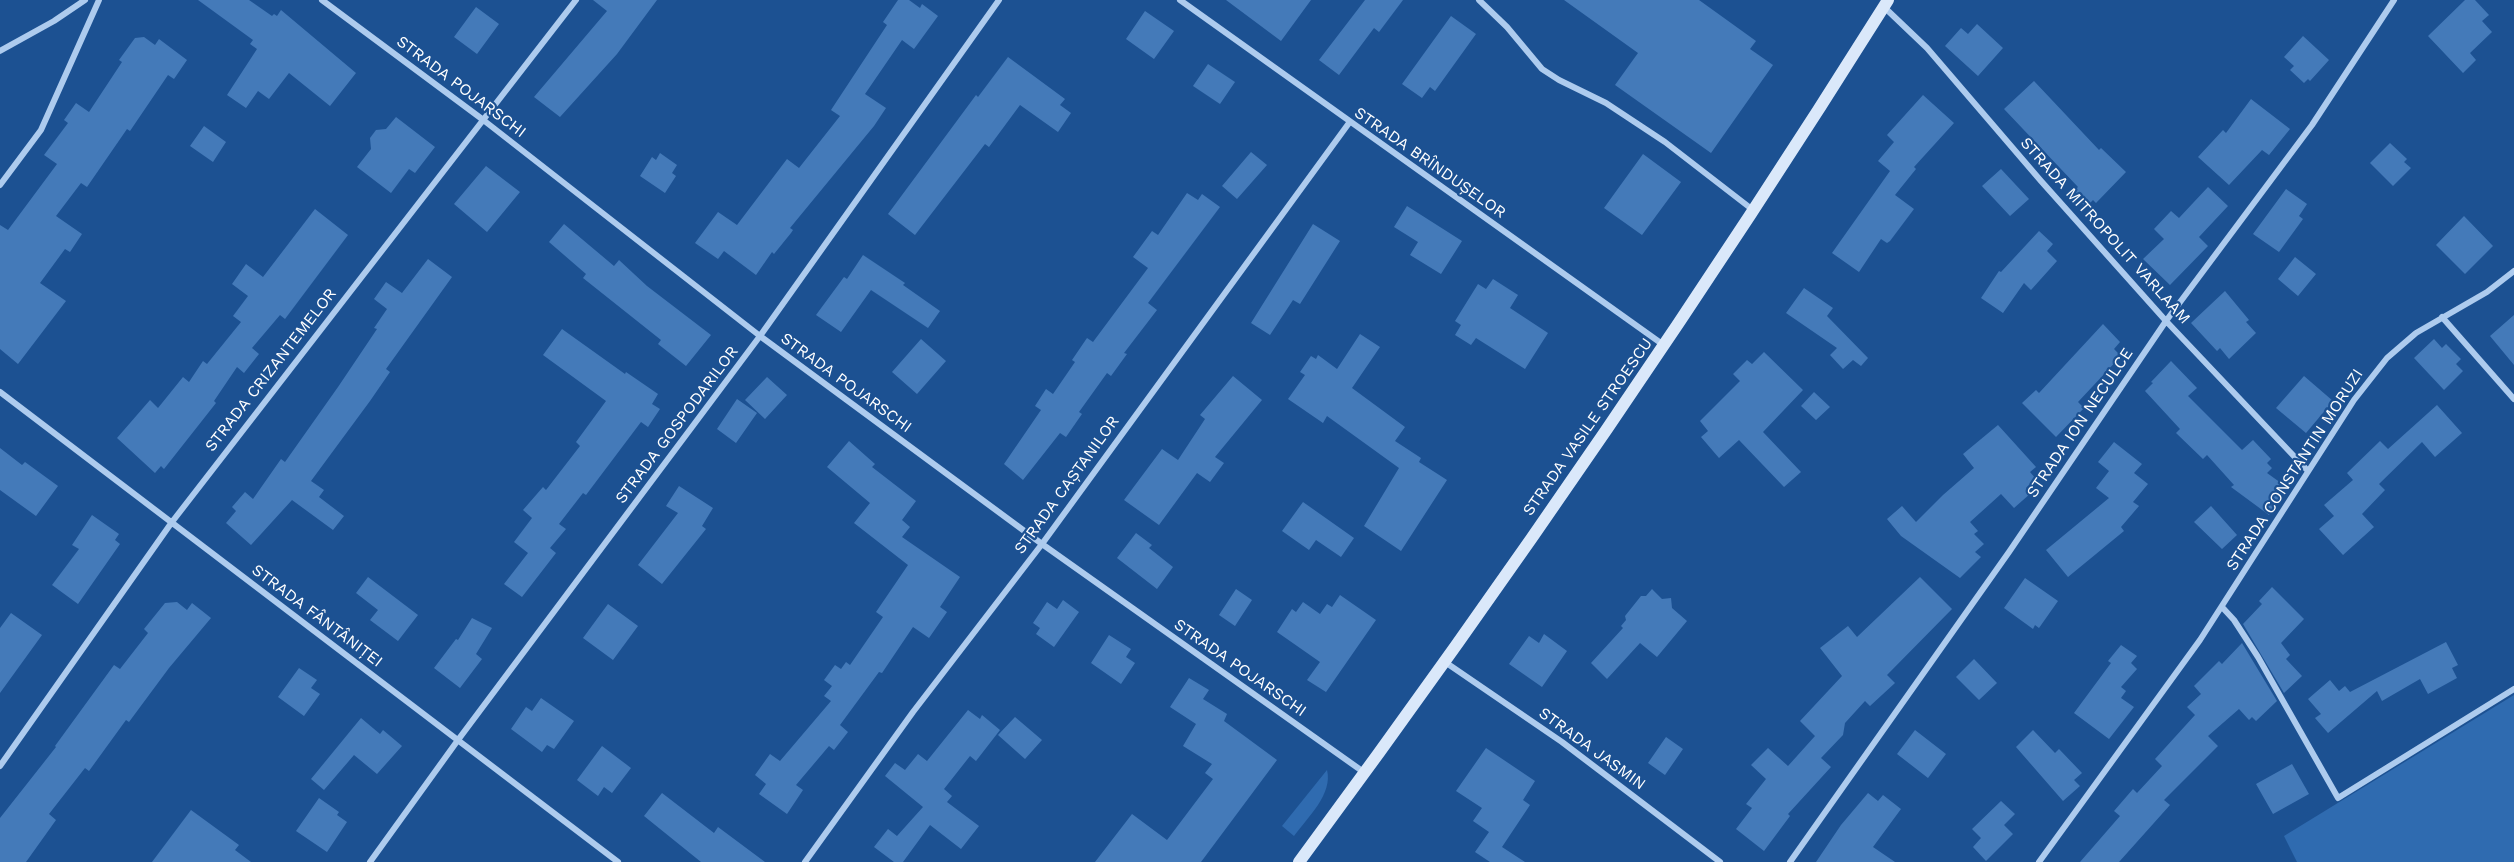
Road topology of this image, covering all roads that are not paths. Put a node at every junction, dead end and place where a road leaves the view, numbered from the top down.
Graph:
1 (85, 0) edge
2 (99, 0) edge
3 (322, 0) edge
4 (576, 0) edge
5 (999, 0) edge
6 (1180, 0) edge
7 (1479, 0) edge
8 (2394, 0) edge
9 (1886, 3) edge
10 (0, 51) edge
11 (482, 119) junction
12 (1349, 123) junction
13 (0, 184) edge
14 (1753, 210) junction
15 (2514, 271) edge
16 (2442, 317) junction
17 (2166, 321) junction
18 (760, 336) junction
19 (1665, 346) junction
20 (0, 392) edge
21 (2514, 399) edge
22 (2308, 471) junction
23 (172, 522) junction
24 (1042, 544) junction
25 (2222, 607) junction
26 (1445, 662) junction
27 (2514, 689) edge
28 (458, 740) junction
29 (0, 766) edge
30 (1365, 773) junction
31 (370, 862) edge
32 (618, 862) edge
33 (805, 862) edge
34 (1299, 862) edge
35 (1720, 862) edge
36 (1790, 862) edge
37 (2039, 862) edge

1 - 10 street
2 - 13 street
3 - 11 street, STRADA POJARSCHI
4 - 11 street, STRADA CRIZANTEMELOR
5 - 18 street, STRADA GOSPODARILOR
6 - 12 street, STRADA BRÎNDUȘELOR
7 - 14 street
8 - 17 street, STRADA ION NECULCE
9 - 14 main road, STRADA VASILE STROESCU
9 - 17 street, STRADA MITROPOLIT VARLAAM
11 - 18 street, STRADA POJARSCHI
11 - 23 street, STRADA CRIZANTEMELOR
12 - 19 street, STRADA BRÎNDUȘELOR
12 - 24 street, STRADA CAȘTANILOR
14 - 19 main road, STRADA VASILE STROESCU
15 - 16 street, STRADA CONSTANTIN MORUZI
16 - 21 street
16 - 22 street, STRADA CONSTANTIN MORUZI
17 - 22 street, STRADA MITROPOLIT VARLAAM
17 - 36 street, STRADA ION NECULCE
18 - 24 street, STRADA POJARSCHI
18 - 28 street, STRADA GOSPODARILOR
19 - 26 main road, STRADA VASILE STROESCU
20 - 23 street, STRADA FÂNTÂNIȚEI
22 - 25 street, STRADA CONSTANTIN MORUZI
23 - 28 street, STRADA FÂNTÂNIȚEI
23 - 29 street, STRADA CRIZANTEMELOR
24 - 30 street, STRADA POJARSCHI
24 - 33 street, STRADA CAȘTANILOR
25 - 27 street
25 - 37 street, STRADA CONSTANTIN MORUZI
26 - 30 main road, STRADA VASILE STROESCU
26 - 35 street, STRADA JASMIN
28 - 31 street, STRADA GOSPODARILOR
28 - 32 street, STRADA FÂNTÂNIȚEI
30 - 34 main road, STRADA VASILE STROESCU

